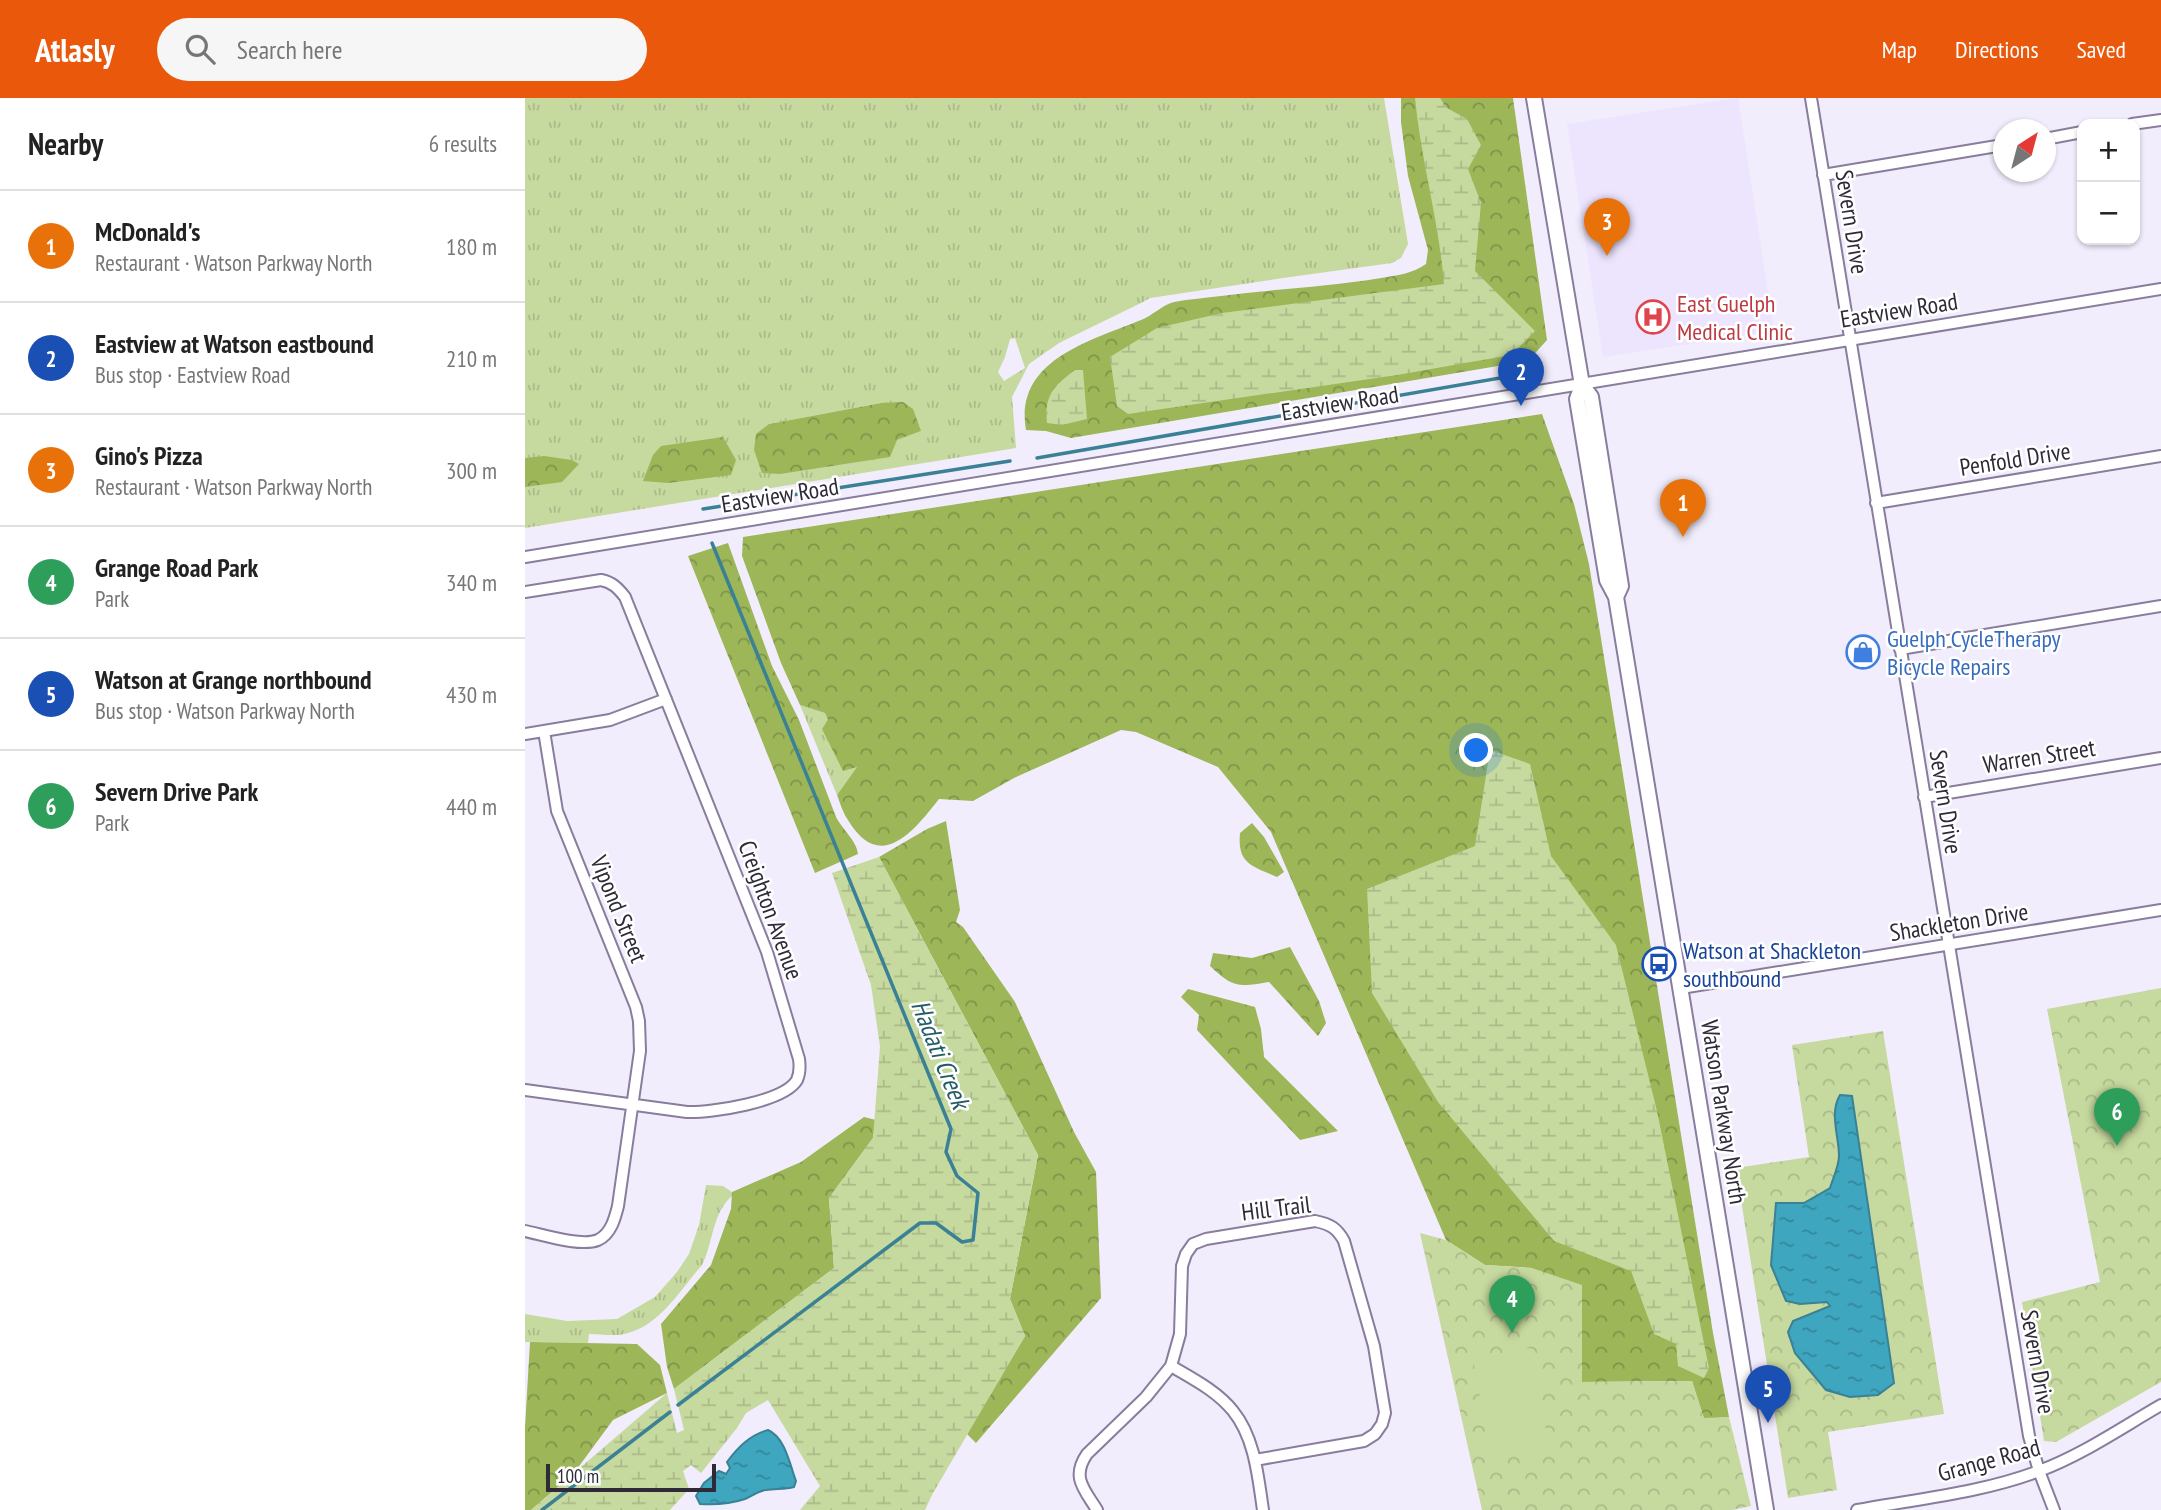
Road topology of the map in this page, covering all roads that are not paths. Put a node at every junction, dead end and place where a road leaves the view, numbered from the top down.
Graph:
1 (1534, 98) edge
2 (1811, 98) edge
3 (2161, 120) edge
4 (2140, 123) edge
5 (2077, 133) edge
6 (2056, 137) edge
7 (1993, 147) edge
8 (1823, 175) junction
9 (2161, 289) edge
10 (1849, 340) junction
11 (1582, 384) junction
12 (2161, 456) edge
13 (1875, 503) junction
14 (525, 557) edge
15 (525, 592) edge
16 (2161, 606) edge
17 (1900, 649) junction
18 (666, 699) junction
19 (544, 731) junction
20 (525, 734) edge
21 (2161, 758) edge
22 (1924, 797) junction
23 (2161, 910) edge
24 (1948, 945) junction
25 (1681, 988) junction
26 (525, 1090) edge
27 (633, 1105) junction
28 (525, 1231) edge
29 (1171, 1366) junction
30 (2161, 1405) edge
31 (1255, 1460) junction
32 (2039, 1471) junction
33 (1097, 1510) edge
34 (1263, 1510) edge
35 (1766, 1510) edge
36 (1857, 1510) edge
37 (2054, 1510) edge

1 - 11 main road, Watson Parkway North
2 - 8 street, Severn Drive
3 - 4 street
5 - 6 street
7 - 8 street
8 - 10 street, Severn Drive
9 - 10 street, Eastview Road
10 - 11 street, Eastview Road
10 - 13 street, Severn Drive
11 - 14 street, Eastview Road
11 - 25 main road, Watson Parkway North
12 - 13 street, Penfold Drive
13 - 17 street, Severn Drive
15 - 18 street, Creighton Avenue
16 - 17 street
17 - 22 street, Severn Drive
18 - 19 street
18 - 27 street, Creighton Avenue
19 - 20 street
19 - 27 street, Vipond Street
21 - 22 street, Warren Street
22 - 24 street, Severn Drive
23 - 24 street, Shackleton Drive
24 - 25 street, Shackleton Drive
24 - 32 street, Severn Drive
25 - 35 main road, Watson Parkway North
26 - 27 street, Creighton Avenue
27 - 28 street, Vipond Street
29 - 31 street
29 - 31 street, Hill Trail
29 - 33 street, Hill Trail
30 - 32 street, Grange Road
31 - 34 street
32 - 36 street, Grange Road
32 - 37 street, Severn Drive

